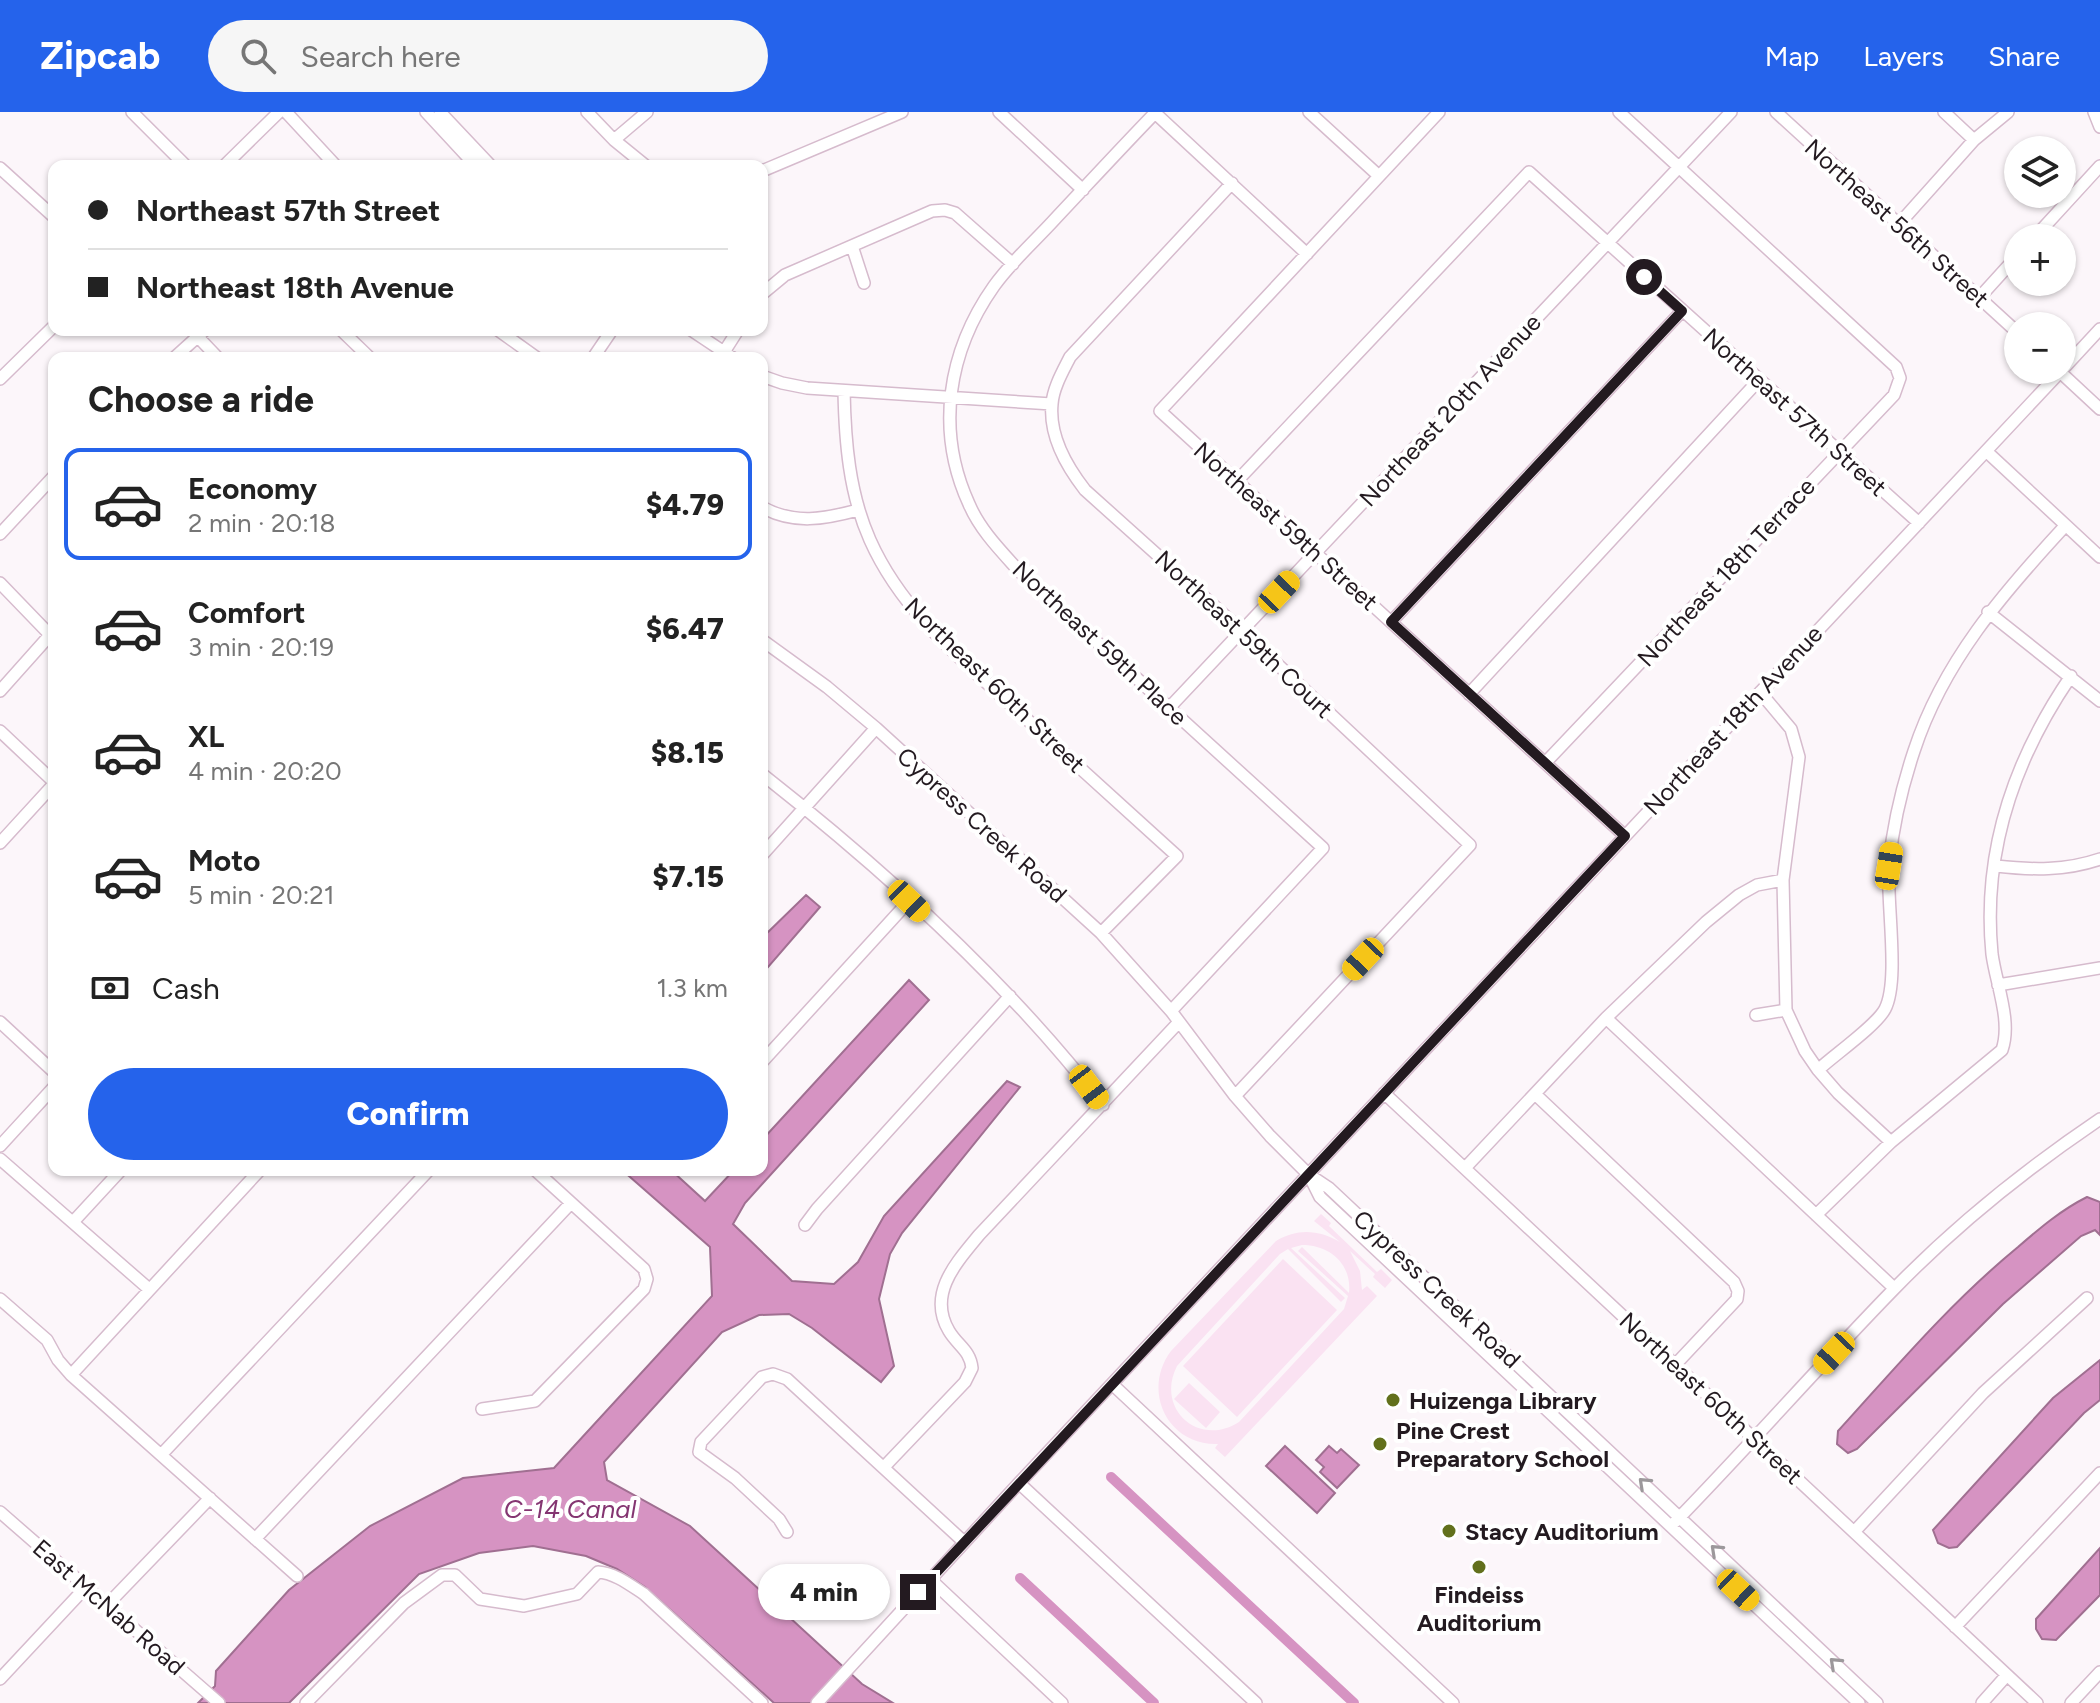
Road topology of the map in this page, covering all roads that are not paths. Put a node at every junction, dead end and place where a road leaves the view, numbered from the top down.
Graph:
1 (132, 112) edge
2 (279, 112) edge
3 (286, 112) edge
4 (426, 112) edge
5 (440, 112) edge
6 (587, 112) edge
7 (647, 112) edge
8 (902, 112) edge
9 (999, 112) edge
10 (1154, 112) edge
11 (1309, 112) edge
12 (1439, 112) edge
13 (1619, 112) edge
14 (1731, 112) edge
15 (1776, 112) edge
16 (1944, 112) edge
17 (2008, 112) edge
18 (2094, 112) edge
19 (2100, 127) edge
20 (614, 140) junction
21 (1974, 140) junction
22 (180, 160) edge
23 (230, 160) edge
24 (330, 160) edge
25 (470, 160) edge
26 (485, 160) edge
27 (639, 160) edge
28 (2100, 166) edge
29 (1679, 167) junction
30 (0, 168) edge
31 (768, 168) edge
32 (1379, 176) junction
33 (1232, 183) junction
34 (1083, 190) junction
35 (48, 212) edge
36 (1899, 224) junction
37 (2047, 224) edge
38 (1607, 244) junction
39 (852, 246) junction
40 (1307, 254) junction
41 (1013, 264) junction
42 (2004, 270) edge
43 (864, 283) dead end
44 (768, 289) edge
45 (1979, 298) junction
46 (1682, 311) junction
47 (2004, 320) edge
48 (2100, 329) edge
49 (48, 332) edge
50 (198, 336) edge
51 (347, 336) edge
52 (506, 336) edge
53 (700, 336) edge
54 (180, 352) edge
55 (364, 352) edge
56 (529, 352) edge
57 (724, 352) edge
58 (2076, 354) edge
59 (768, 378) edge
60 (0, 379) edge
61 (1759, 380) junction
62 (2047, 384) edge
63 (2074, 384) edge
64 (844, 391) junction
65 (949, 397) junction
66 (1052, 404) junction
67 (2100, 409) edge
68 (1986, 451) junction
69 (1839, 452) junction
70 (1237, 481) junction
71 (48, 486) edge
72 (768, 509) edge
73 (858, 510) junction
74 (1919, 523) junction
75 (2065, 526) junction
76 (0, 534) edge
77 (1315, 553) junction
78 (2100, 557) edge
79 (0, 583) edge
80 (1988, 612) junction
81 (1391, 622) junction
82 (1242, 631) junction
83 (48, 633) edge
84 (48, 641) edge
85 (768, 644) edge
86 (2071, 676) junction
87 (0, 691) edge
88 (1760, 692) junction
89 (1469, 694) junction
90 (2100, 701) edge
91 (1169, 708) junction
92 (876, 728) junction
93 (0, 731) edge
94 (1546, 762) junction
95 (48, 777) edge
96 (768, 779) edge
97 (48, 790) edge
98 (803, 807) junction
99 (1625, 836) junction
100 (0, 843) edge
101 (768, 848) edge
102 (2100, 859) edge
103 (1996, 866) junction
104 (1783, 880) junction
105 (909, 901) junction
106 (1101, 933) junction
107 (2099, 970) edge
108 (1998, 985) junction
109 (1010, 996) junction
110 (1786, 1010) junction
111 (1171, 1011) junction
112 (1756, 1015) dead end
113 (1606, 1018) junction
114 (0, 1022) edge
115 (1179, 1022) junction
116 (768, 1055) edge
117 (48, 1066) edge
118 (1818, 1070) junction
119 (1384, 1093) junction
120 (48, 1094) edge
121 (1535, 1094) junction
122 (1235, 1096) junction
123 (1103, 1105) junction
124 (2100, 1119) edge
125 (1891, 1142) junction
126 (0, 1146) edge
127 (0, 1159) edge
128 (1465, 1168) junction
129 (1308, 1174) junction
130 (115, 1176) edge
131 (254, 1176) edge
132 (423, 1176) edge
133 (542, 1176) edge
134 (571, 1203) junction
135 (1816, 1215) junction
136 (73, 1222) junction
137 (805, 1225) dead end
138 (1894, 1288) junction
139 (149, 1289) junction
140 (2087, 1298) dead end
141 (0, 1299) edge
142 (1675, 1365) junction
143 (71, 1375) junction
144 (1112, 1384) junction
145 (482, 1409) dead end
146 (1754, 1439) junction
147 (161, 1455) junction
148 (884, 1467) junction
149 (2100, 1473) edge
150 (1019, 1483) junction
151 (210, 1498) junction
152 (0, 1512) edge
153 (1680, 1517) junction
154 (1671, 1527) junction
155 (787, 1532) dead end
156 (1854, 1532) junction
157 (255, 1539) junction
158 (964, 1542) junction
159 (297, 1576) dead end
160 (930, 1579) junction
161 (86, 1587) junction
162 (107, 1605) junction
163 (1955, 1627) junction
164 (2100, 1672) edge
165 (2007, 1675) junction
166 (0, 1679) edge
167 (219, 1703) edge
168 (306, 1703) edge
169 (762, 1703) edge
170 (817, 1703) edge
171 (1062, 1703) edge
172 (1256, 1703) edge
173 (1453, 1703) edge
174 (1859, 1703) edge
175 (1877, 1703) edge
176 (1982, 1703) edge
177 (2037, 1703) edge
178 (2071, 1703) edge

1 - 22 street
2 - 23 street
3 - 24 street
4 - 25 street
5 - 26 street
6 - 20 street
7 - 20 street
8 - 31 street
9 - 34 street
10 - 33 street
10 - 34 street, Northeast 59th Place
11 - 32 street
12 - 32 street
13 - 29 street
14 - 29 street, Northeast 20th Avenue
15 - 36 street, Northeast 56th Street
16 - 21 street
17 - 21 street
18 - 19 street
20 - 27 street
21 - 36 street
28 - 37 street
29 - 38 street, Northeast 20th Avenue
29 - 69 street, Northeast 18th Terrace
30 - 35 street
32 - 40 street
33 - 40 street
33 - 66 street
34 - 41 street, Northeast 59th Place
36 - 45 street, Northeast 56th Street
38 - 46 street, Northeast 57th Street
38 - 70 street, Northeast 57th Street
38 - 77 street, Northeast 20th Avenue
39 - 41 street
39 - 43 street
39 - 44 street
40 - 70 street, Northeast 59th Street
41 - 65 street, Northeast 59th Place
42 - 45 street
45 - 47 street, Northeast 56th Street
46 - 61 street, Northeast 57th Street
46 - 81 street
48 - 58 street, Northeast 18th Avenue
49 - 60 street
50 - 54 street
51 - 55 street
52 - 56 street
53 - 57 street
59 - 64 street
61 - 69 street, Northeast 57th Street
61 - 89 street
62 - 68 street, Northeast 18th Avenue
63 - 67 street
64 - 65 street
64 - 73 street, Northeast 60th Street
65 - 66 street
65 - 91 street, Northeast 59th Place
66 - 82 street, Northeast 59th Court
68 - 74 street, Northeast 18th Avenue
68 - 75 street
69 - 74 street, Northeast 57th Street
69 - 94 street, Northeast 18th Terrace
70 - 77 street, Northeast 59th Street
71 - 76 street
72 - 73 street
73 - 106 street, Northeast 60th Street
74 - 88 street, Northeast 18th Avenue
75 - 78 street
75 - 80 street
77 - 81 street, Northeast 59th Street
77 - 82 street, Northeast 20th Avenue
79 - 83 street
80 - 86 street
80 - 118 street
81 - 89 street, Northeast 59th Street
82 - 91 street, Northeast 20th Avenue
82 - 122 street, Northeast 59th Court
84 - 87 street
85 - 92 street, Cypress Creek Road
86 - 90 street
86 - 103 street
88 - 99 street, Northeast 18th Avenue
88 - 104 street
89 - 94 street, Northeast 59th Street
91 - 111 street, Northeast 59th Place
92 - 98 street
92 - 106 street, Cypress Creek Road
93 - 95 street
94 - 99 street, Northeast 59th Street
96 - 98 street
97 - 100 street
98 - 101 street
98 - 105 street
99 - 119 street, Northeast 18th Avenue
102 - 103 street
103 - 108 street
104 - 110 street
104 - 113 street
105 - 109 street
105 - 116 street
106 - 111 street, Cypress Creek Road
107 - 108 street
108 - 125 street
109 - 123 street
109 - 137 street
110 - 112 street
110 - 118 street
111 - 115 street, Cypress Creek Road
113 - 121 street
113 - 135 street
114 - 117 street
115 - 122 street, Cypress Creek Road
115 - 123 street
118 - 125 street
119 - 128 street, Northeast 60th Street
119 - 129 street, Northeast 18th Avenue
120 - 126 street
121 - 128 street
121 - 142 street
122 - 129 street, Cypress Creek Road
123 - 148 street
124 - 138 street
125 - 135 street
127 - 136 street
128 - 142 street, Northeast 60th Street
129 - 144 street, Northeast 18th Avenue
153 -> 129 street, Cypress Creek Road
129 - 154 street, Cypress Creek Road
130 - 136 street
131 - 139 street
132 - 147 street
133 - 134 street
134 - 145 street
134 - 157 street
135 - 138 street
136 - 139 street
138 - 146 street
139 - 143 street
140 - 156 street
141 - 143 street
142 - 146 street, Northeast 60th Street
143 - 147 street
144 - 150 street, Northeast 18th Avenue
144 - 173 street
146 - 153 street
146 - 156 street, Northeast 60th Street
147 - 151 street
148 - 155 street
148 - 158 street
149 - 163 street
150 - 158 street, Northeast 18th Avenue
150 - 172 street
151 - 157 street
151 - 162 street
152 - 161 street, East McNab Road
153 - 154 street
175 -> 153 street, Cypress Creek Road
154 - 174 street, Cypress Creek Road
156 - 163 street, Northeast 60th Street
157 - 159 street
158 - 160 street, Northeast 18th Avenue
160 - 170 street, Northeast 18th Avenue
160 - 171 street
161 - 162 street, East McNab Road
161 - 166 street
162 - 167 street, East McNab Road
163 - 165 street, Northeast 60th Street
164 - 178 street
165 - 176 street
165 - 177 street, Northeast 60th Street
168 - 169 street

